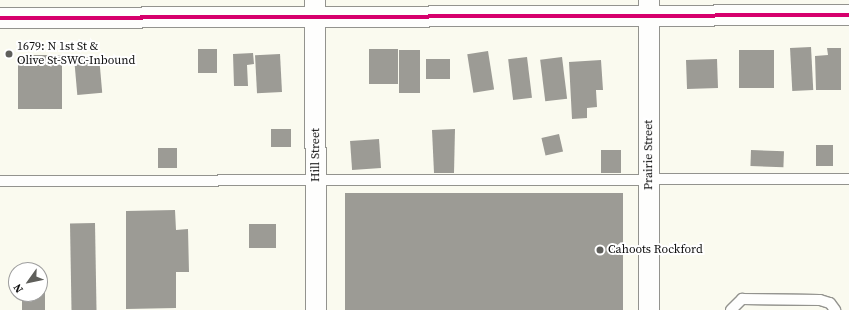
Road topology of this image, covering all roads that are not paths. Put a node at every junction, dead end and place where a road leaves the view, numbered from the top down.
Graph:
1 (316, 8) edge
2 (649, 8) edge
3 (849, 14) edge
4 (0, 18) edge
5 (649, 178) junction
6 (849, 179) edge
7 (0, 181) edge
8 (316, 182) junction
9 (316, 310) edge
10 (650, 310) edge
11 (731, 310) edge
12 (835, 310) edge

1 - 2 street
1 - 4 street
1 - 8 street, Hill Street
2 - 3 street
2 - 5 street, Prairie Street
5 - 6 lane
5 - 8 lane
5 - 10 street, Prairie Street
7 - 8 lane
8 - 9 street, Hill Street
11 - 12 lane

